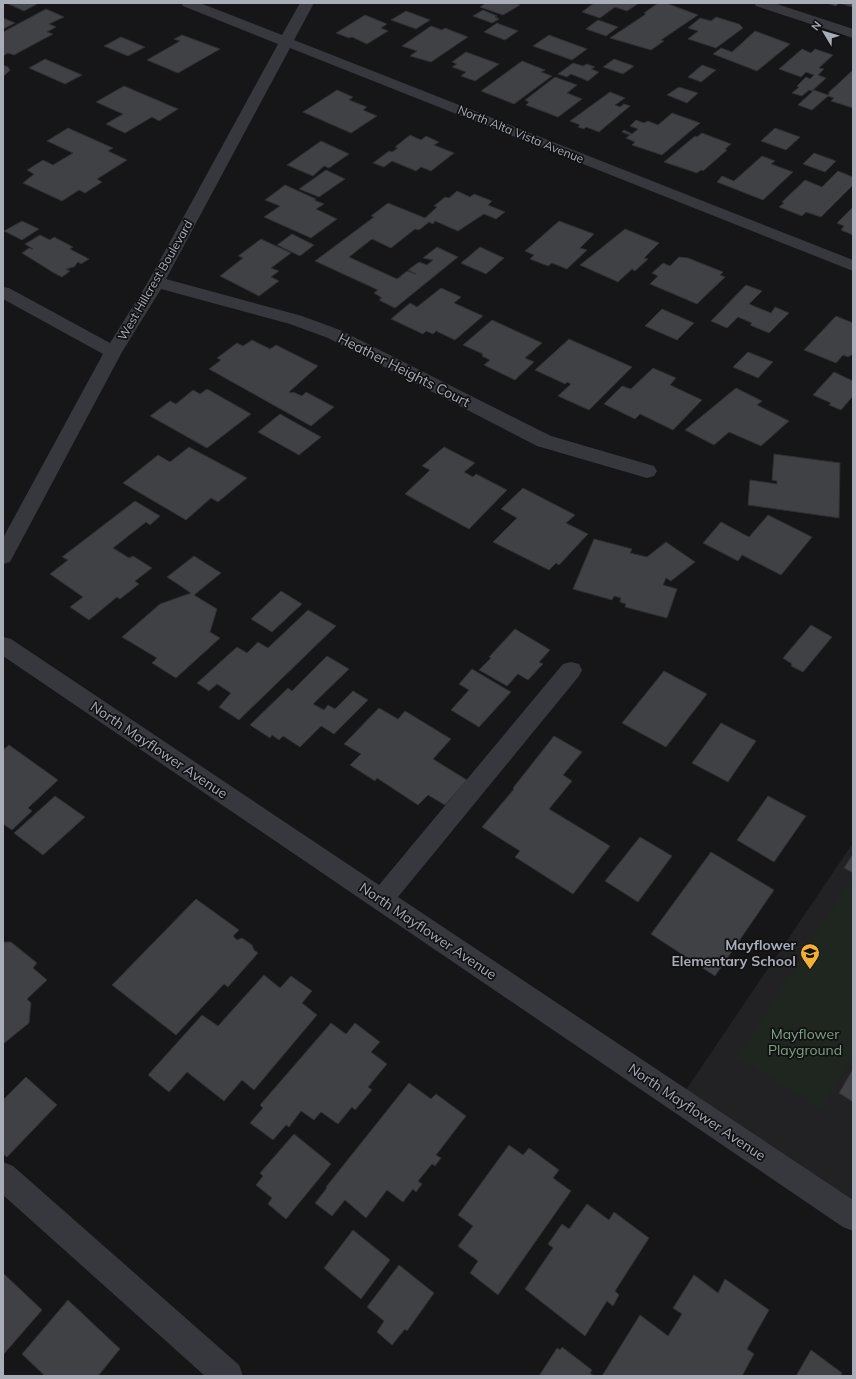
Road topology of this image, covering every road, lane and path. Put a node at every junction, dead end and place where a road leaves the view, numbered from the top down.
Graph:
1 (188, 3) edge
2 (307, 3) edge
3 (761, 3) edge
4 (853, 34) edge
5 (286, 42) junction
6 (853, 266) edge
7 (156, 282) junction
8 (3, 292) edge
9 (113, 352) junction
10 (647, 471) dead end
11 (3, 557) edge
12 (3, 645) edge
13 (571, 670) dead end
14 (382, 900) junction
15 (3, 1176) edge
16 (853, 1217) edge
17 (228, 1376) edge

1 - 5 street, North Alta Vista Avenue
2 - 5 street, West Hillcrest Boulevard
3 - 4 street
5 - 6 street, North Alta Vista Avenue
5 - 7 street, West Hillcrest Boulevard
7 - 9 street, West Hillcrest Boulevard
7 - 10 street, Heather Heights Court
8 - 9 street
9 - 11 street, West Hillcrest Boulevard
12 - 14 street, North Mayflower Avenue
13 - 14 street
14 - 16 street, North Mayflower Avenue
15 - 17 street

